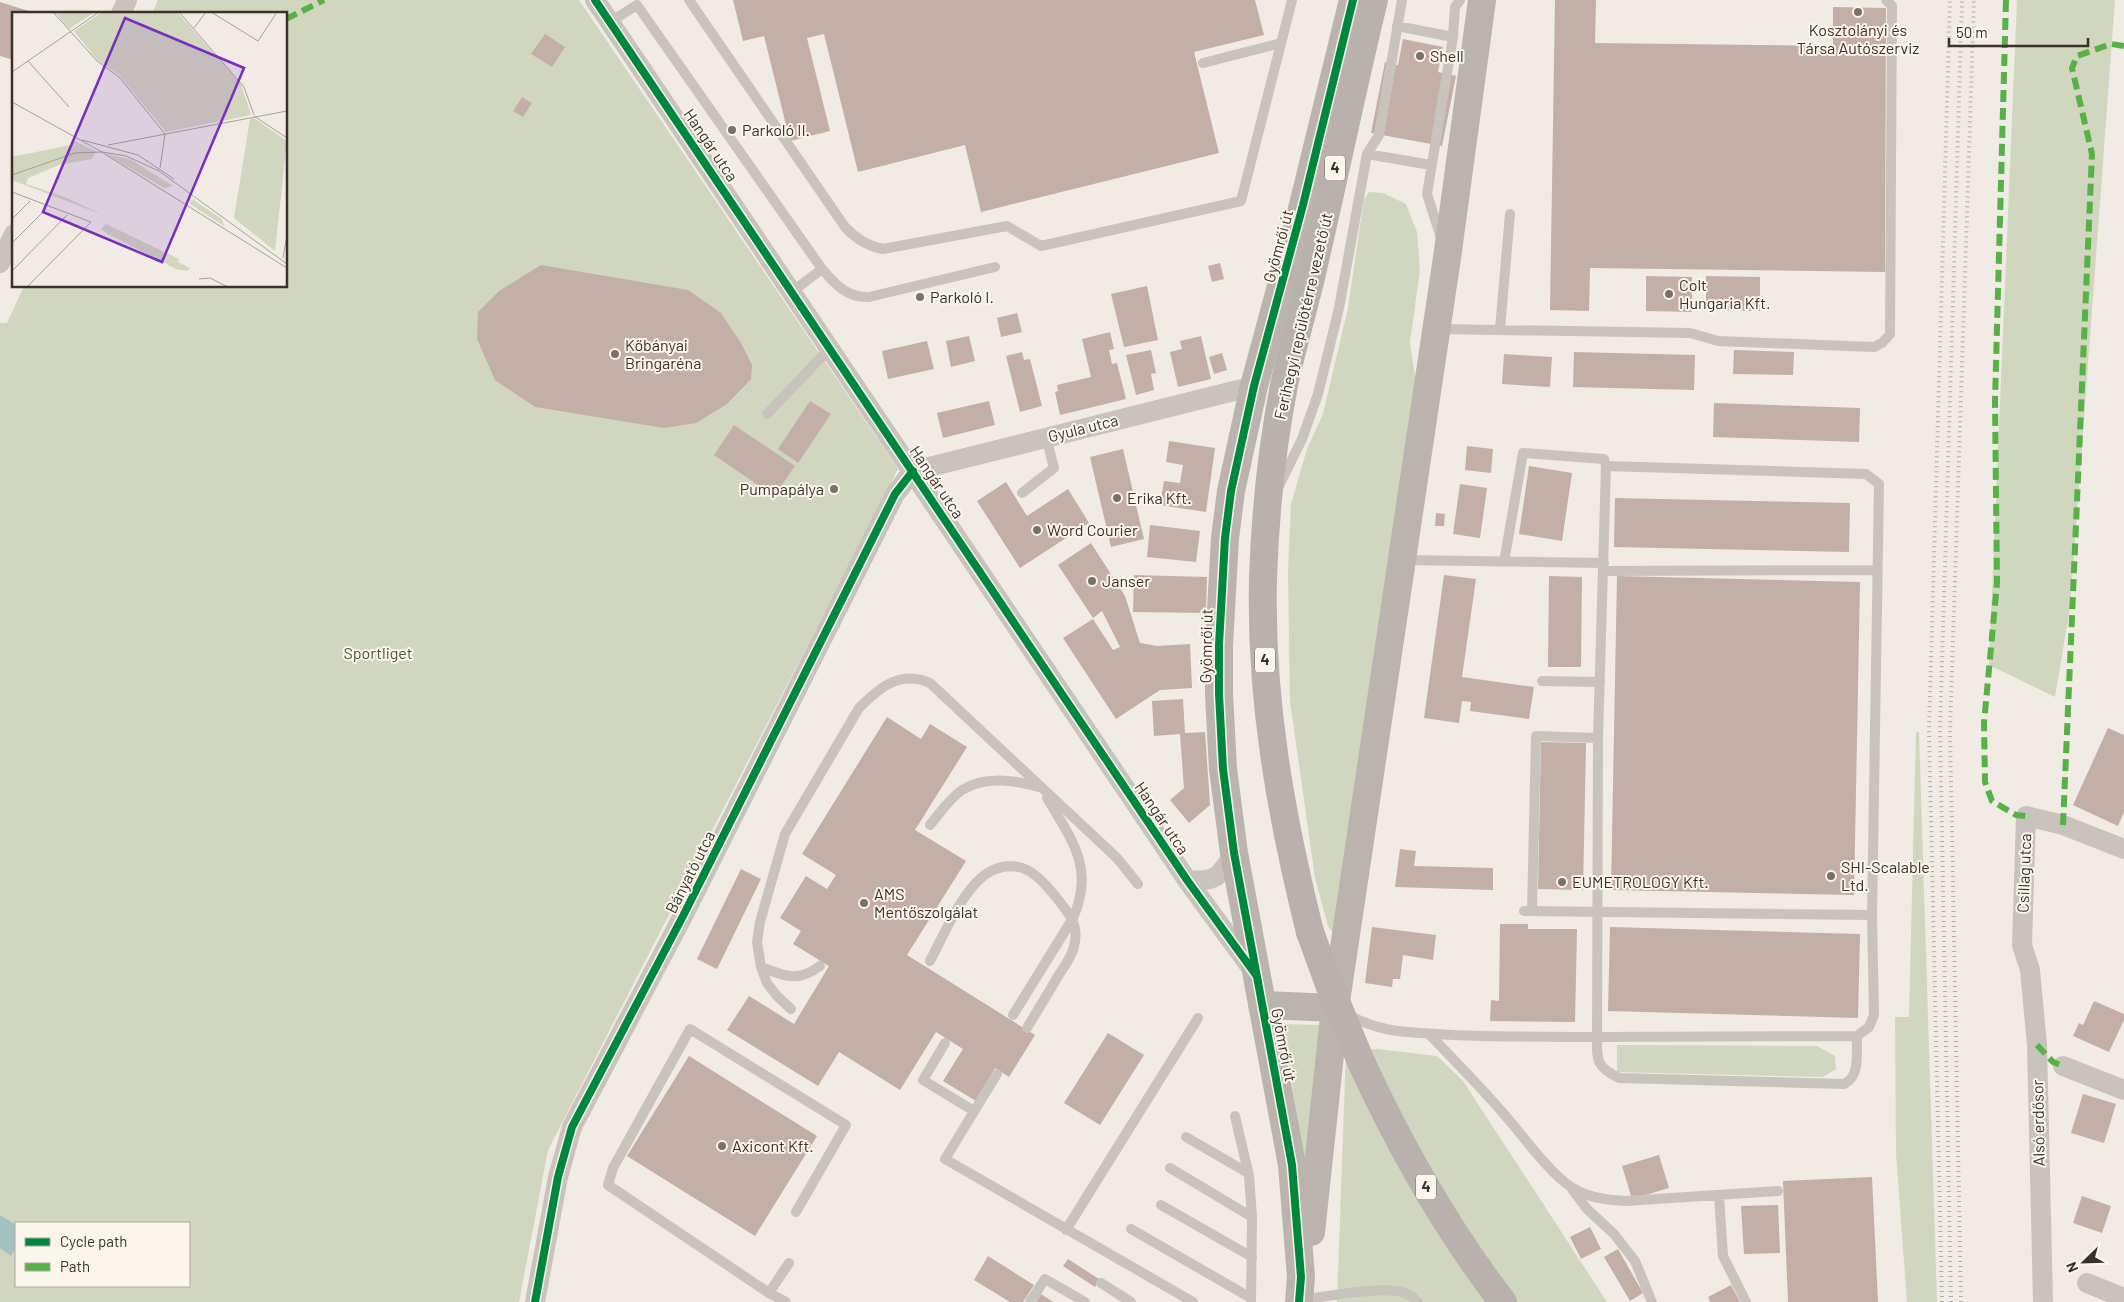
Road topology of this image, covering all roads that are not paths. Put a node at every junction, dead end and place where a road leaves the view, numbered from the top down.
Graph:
1 (127, 0) edge
2 (595, 0) edge
3 (689, 0) edge
4 (1292, 0) edge
5 (1353, 0) edge
6 (1362, 0) edge
7 (1374, 0) edge
8 (1402, 0) edge
9 (1460, 0) edge
10 (1482, 0) edge
11 (1886, 0) edge
12 (122, 12) edge
13 (610, 22) junction
14 (1398, 26) junction
15 (1453, 37) junction
16 (1281, 43) junction
17 (1203, 63) dead end
18 (1356, 74) junction
19 (1366, 154) junction
20 (1431, 165) junction
21 (1510, 214) dead end
22 (12, 238) edge
23 (1446, 258) junction
24 (0, 263) edge
25 (995, 267) dead end
26 (822, 269) junction
27 (792, 291) junction
28 (1436, 329) junction
29 (1500, 329) junction
30 (831, 347) junction
31 (1254, 386) junction
32 (767, 414) dead end
33 (1046, 437) junction
34 (1606, 466) junction
35 (913, 471) junction
36 (1022, 493) dead end
37 (1267, 511) junction
38 (1402, 560) junction
39 (1504, 562) junction
40 (1604, 567) junction
41 (1877, 570) junction
42 (1542, 681) dead end
43 (1600, 682) junction
44 (1598, 738) junction
45 (1041, 788) junction
46 (930, 825) dead end
47 (2124, 849) edge
48 (1234, 852) junction
49 (1188, 880) junction
50 (1138, 884) dead end
51 (1598, 911) junction
52 (1872, 915) junction
53 (1073, 918) junction
54 (2022, 945) joint
55 (930, 961) dead end
56 (820, 966) dead end
57 (760, 967) junction
58 (1257, 977) junction
59 (1262, 1005) junction
60 (1335, 1008) junction
61 (792, 1009) dead end
62 (1013, 1015) dead end
63 (1198, 1018) dead end
64 (1027, 1028) dead end
65 (1429, 1034) junction
66 (1597, 1036) junction
67 (1857, 1036) junction
68 (945, 1043) dead end
69 (2063, 1066) dead end
70 (997, 1074) dead end
71 (2124, 1090) edge
72 (974, 1111) junction
73 (1235, 1116) dead end
74 (1186, 1137) dead end
75 (1170, 1168) dead end
76 (1248, 1173) junction
77 (1570, 1186) junction
78 (1778, 1191) dead end
79 (1719, 1196) junction
80 (1161, 1205) dead end
81 (796, 1212) dead end
82 (1252, 1216) junction
83 (1131, 1229) dead end
84 (1066, 1230) junction
85 (1252, 1257) junction
86 (789, 1263) dead end
87 (1101, 1283) dead end
88 (2087, 1283) dead end
89 (1381, 1290) junction
90 (769, 1293) junction
91 (1300, 1293) edge
92 (2124, 1298) edge
93 (1251, 1300) edge
94 (535, 1302) edge
95 (786, 1302) edge
96 (1030, 1302) edge
97 (1085, 1302) edge
98 (1131, 1302) edge
99 (1194, 1302) edge
100 (1377, 1302) edge
101 (1418, 1302) edge
102 (1503, 1302) edge
103 (1652, 1302) edge
104 (1746, 1302) edge
105 (2043, 1302) edge

1 - 12 street
2 - 13 street, Hangár utca
3 - 16 lane
4 - 16 lane
5 - 31 street, Gyömrői út
6 - 18 lane
7 - 18 main road, Ferihegyi repülőtérre vezető út / 4
8 - 14 lane
9 - 15 lane
10 - 23 street
11 - 29 lane
13 - 26 lane
13 - 27 street, Hangár utca
14 - 15 lane
14 - 19 lane
15 - 20 lane
16 - 17 lane
18 - 37 main road, Ferihegyi repülőtérre vezető út / 4
19 - 20 lane
19 - 37 lane
20 - 23 lane
21 - 29 lane
22 - 24 street
23 - 28 street
25 - 26 lane
26 - 27 lane
27 - 30 street, Hangár utca
28 - 29 lane
28 - 38 street
30 - 32 lane
30 - 35 street, Hangár utca
31 - 33 street, Gyula utca
31 - 48 street, Gyömrői út
33 - 35 street, Gyula utca
33 - 36 lane
34 - 39 lane
34 - 40 lane
34 - 41 lane
35 - 49 street, Hangár utca
35 - 94 street, Bányató utca
37 - 102 main road, Ferihegyi repülőtérre vezető út / 4, bridge
38 - 39 lane
38 - 60 street
39 - 40 lane
40 - 41 lane
40 - 43 lane
41 - 52 lane
42 - 43 lane
43 - 44 lane
44 - 51 lane
44 - 51 lane
45 - 46 lane
45 - 50 lane
45 - 53 lane
45 - 57 lane
47 - 54 street, Csillag utca
48 - 49 street, Hangár utca
48 - 58 street, Gyömrői út
49 - 58 street, Hangár utca
51 - 52 lane
51 - 66 lane
52 - 67 lane
53 - 55 lane
53 - 62 lane
53 - 64 lane
54 - 105 street, Alsó erdősor
56 - 57 lane
57 - 61 lane
58 - 59 street, Gyömrői út
59 - 60 street
59 - 91 street, Gyömrői út
60 - 65 lane
60 - 91 street
63 - 84 lane
65 - 66 lane
65 - 77 lane
66 - 67 lane
66 - 67 lane
68 - 72 lane
69 - 71 street
70 - 72 lane
72 - 84 lane
73 - 76 lane
74 - 76 lane
75 - 82 lane
76 - 82 lane
77 - 79 lane
77 - 103 lane
78 - 79 lane
79 - 104 lane
80 - 85 lane
81 - 90 lane
82 - 85 lane
83 - 93 lane
84 - 99 lane
85 - 93 lane
86 - 90 lane
87 - 98 lane
88 - 92 street
89 - 91 lane
89 - 100 lane
89 - 101 lane
90 - 95 lane
96 - 97 lane

